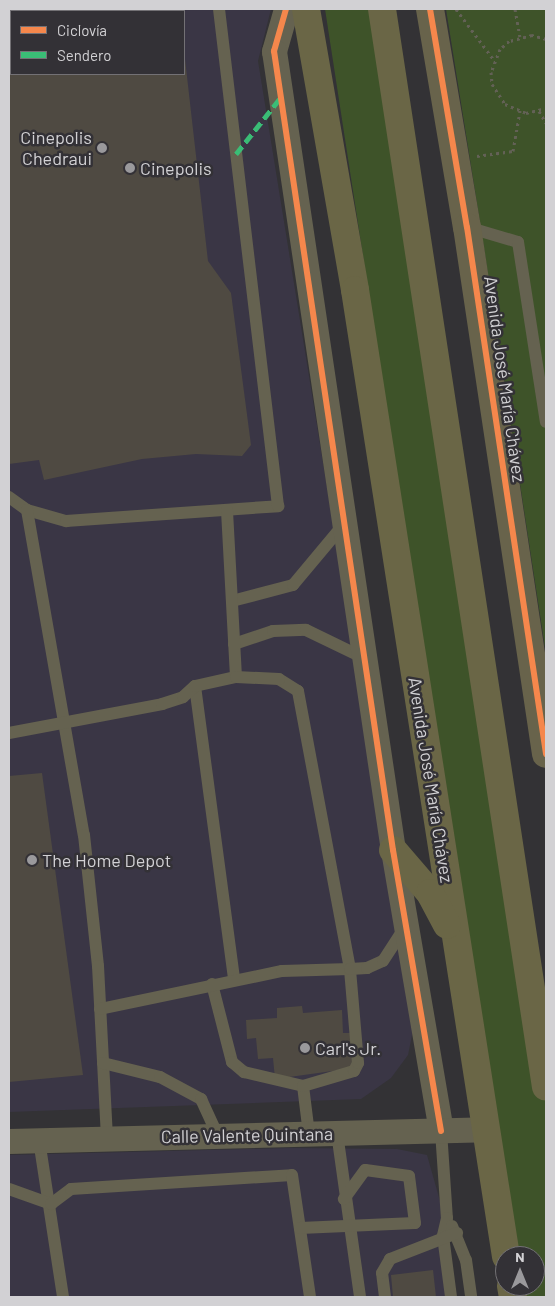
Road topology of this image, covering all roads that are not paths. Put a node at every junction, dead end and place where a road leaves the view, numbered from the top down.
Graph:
1 (219, 9) edge
2 (286, 9) edge
3 (306, 9) edge
4 (382, 9) edge
5 (430, 9) edge
6 (468, 226) junction
7 (546, 422) edge
8 (9, 497) edge
9 (27, 510) junction
10 (227, 510) junction
11 (344, 524) junction
12 (232, 601) junction
13 (234, 644) junction
14 (364, 658) junction
15 (236, 677) junction
16 (195, 686) junction
17 (65, 723) junction
18 (9, 733) edge
19 (546, 754) edge
20 (393, 850) junction
21 (406, 926) junction
22 (458, 952) junction
23 (350, 969) junction
24 (234, 980) junction
25 (212, 984) junction
26 (100, 1010) junction
27 (103, 1063) junction
28 (303, 1086) junction
29 (546, 1087) edge
30 (486, 1129) junction
31 (441, 1131) junction
32 (336, 1133) junction
33 (309, 1134) junction
34 (218, 1136) junction
35 (107, 1139) junction
36 (39, 1140) junction
37 (9, 1141) edge
38 (9, 1189) edge
39 (344, 1200) junction
40 (51, 1204) junction
41 (446, 1218) junction
42 (348, 1226) junction
43 (300, 1228) junction
44 (457, 1233) junction
45 (443, 1236) junction
46 (504, 1246) edge
47 (63, 1297) edge
48 (310, 1297) edge
49 (360, 1297) edge
50 (385, 1297) edge
51 (451, 1297) edge
52 (471, 1297) edge

1 - 10 lane
2 - 11 street
3 - 22 main road, Avenida José María Chávez
4 - 29 main road
5 - 6 street, Avenida José María Chávez
6 - 7 lane
6 - 19 street, Avenida José María Chávez
8 - 9 lane
9 - 10 lane
9 - 17 lane
10 - 12 lane
11 - 12 lane
11 - 14 street
12 - 13 lane
13 - 14 lane
13 - 15 lane
14 - 20 street
15 - 16 lane
15 - 23 lane
16 - 17 lane
16 - 24 lane
17 - 18 lane
17 - 26 lane
20 - 21 street
20 - 22 main road
21 - 23 lane
21 - 31 street
22 - 30 main road, Avenida José María Chávez
23 - 24 lane
23 - 28 lane
24 - 25 lane
25 - 26 lane
25 - 28 lane
26 - 27 lane
27 - 34 lane
27 - 35 lane
28 - 33 lane
30 - 31 street, Calle Valente Quintana
30 - 46 main road, Avenida José María Chávez
31 - 32 street, Calle Valente Quintana
31 - 41 lane
32 - 33 street, Calle Valente Quintana
32 - 39 lane
33 - 34 street, Calle Valente Quintana
34 - 35 street, Calle Valente Quintana
35 - 36 street, Calle Valente Quintana
36 - 37 street, Calle Valente Quintana
36 - 40 lane
38 - 40 lane
39 - 42 lane
39 - 42 lane
40 - 43 lane
40 - 47 lane
41 - 44 lane
41 - 45 lane
42 - 43 lane
42 - 49 lane
43 - 48 lane
44 - 45 lane
44 - 52 lane
45 - 50 lane
45 - 51 lane

